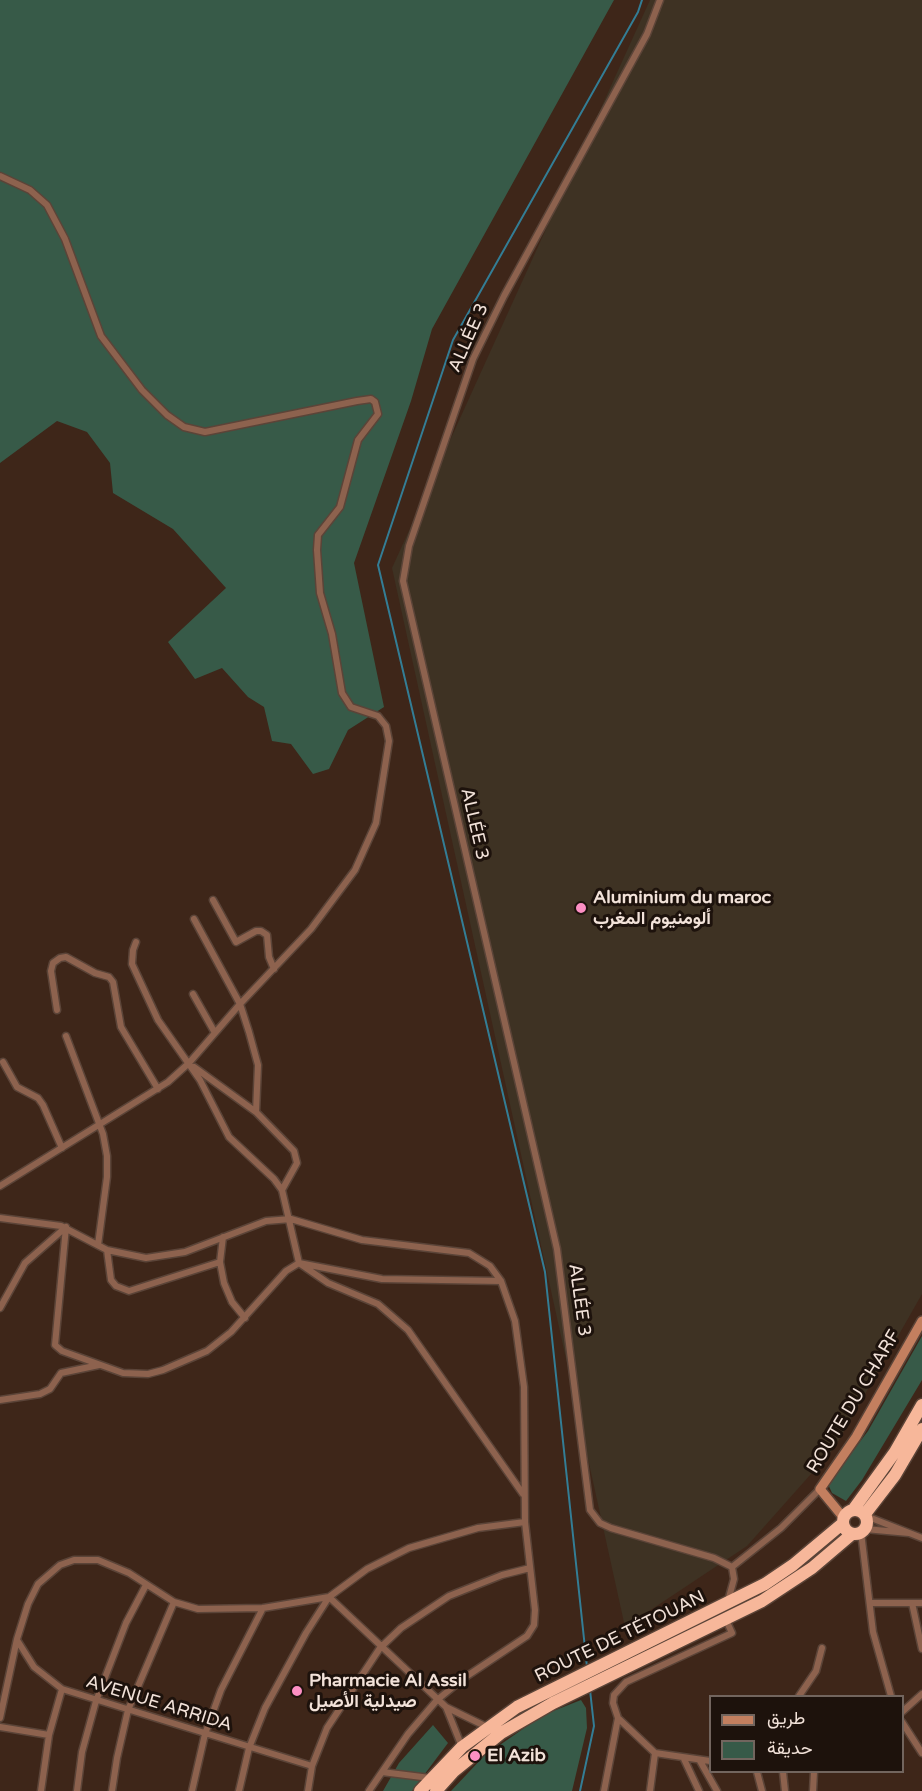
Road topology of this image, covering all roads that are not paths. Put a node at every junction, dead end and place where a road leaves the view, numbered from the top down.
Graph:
1 (660, 0) edge
2 (0, 176) edge
3 (213, 900) dead end
4 (194, 919) dead end
5 (136, 942) dead end
6 (274, 969) junction
7 (193, 994) dead end
8 (240, 1004) junction
9 (57, 1010) dead end
10 (215, 1033) junction
11 (66, 1036) dead end
12 (3, 1062) dead end
13 (189, 1063) junction
14 (158, 1089) junction
15 (256, 1112) junction
16 (99, 1124) junction
17 (62, 1148) junction
18 (0, 1186) edge
19 (282, 1191) junction
20 (0, 1218) edge
21 (291, 1219) junction
22 (66, 1227) junction
23 (223, 1238) junction
24 (98, 1245) junction
25 (107, 1250) junction
26 (220, 1263) junction
27 (299, 1263) junction
28 (501, 1281) junction
29 (0, 1308) edge
30 (245, 1318) junction
31 (922, 1321) edge
32 (100, 1365) junction
33 (0, 1400) edge
34 (922, 1405) edge
35 (922, 1429) edge
36 (820, 1489) junction
37 (524, 1495) junction
38 (853, 1515) junction
39 (525, 1522) junction
40 (858, 1532) junction
41 (909, 1533) junction
42 (922, 1538) edge
43 (732, 1567) junction
44 (530, 1568) junction
45 (146, 1585) junction
46 (329, 1597) junction
47 (174, 1602) junction
48 (870, 1603) junction
49 (912, 1603) junction
50 (922, 1603) edge
51 (726, 1606) junction
52 (263, 1608) junction
53 (726, 1620) junction
54 (17, 1639) junction
55 (380, 1648) junction
56 (822, 1648) dead end
57 (922, 1649) edge
58 (62, 1689) junction
59 (922, 1694) edge
60 (800, 1695) edge
61 (891, 1695) edge
62 (437, 1700) junction
63 (96, 1701) junction
64 (446, 1707) junction
65 (128, 1710) junction
66 (904, 1711) edge
67 (0, 1718) edge
68 (618, 1718) junction
69 (904, 1724) edge
70 (0, 1726) edge
71 (487, 1727) junction
72 (205, 1734) junction
73 (49, 1735) junction
74 (462, 1747) junction
75 (249, 1748) junction
76 (655, 1753) junction
77 (922, 1753) edge
78 (684, 1759) junction
79 (700, 1761) junction
80 (709, 1761) edge
81 (312, 1766) junction
82 (382, 1772) junction
83 (757, 1773) edge
84 (783, 1773) edge
85 (814, 1773) edge
86 (430, 1778) junction
87 (41, 1791) edge
88 (77, 1791) edge
89 (112, 1791) edge
90 (192, 1791) edge
91 (239, 1791) edge
92 (308, 1791) edge
93 (369, 1791) edge
94 (420, 1791) edge
95 (436, 1791) edge
96 (604, 1791) edge
97 (650, 1791) edge
98 (699, 1791) edge
99 (717, 1791) edge
100 (762, 1791) edge
101 (785, 1791) edge
102 (813, 1791) edge

1 - 43 street, ALLÉE 3
2 - 6 street
3 - 6 street
4 - 8 street
5 - 13 street
6 - 8 street
7 - 10 street
8 - 10 street
8 - 15 street
9 - 14 street
10 - 13 street
11 - 16 street
12 - 17 street
13 - 14 street
13 - 15 street
13 - 19 street
14 - 16 street
15 - 19 street
16 - 17 street
16 - 24 street
17 - 18 street
19 - 21 street
20 - 22 street
21 - 23 street
21 - 27 street
21 - 28 street
22 - 24 street
22 - 29 street
22 - 32 street
23 - 25 street
23 - 26 street
24 - 25 street
25 - 26 street
26 - 30 street
27 - 28 street
27 - 30 street
27 - 37 street
28 - 37 street
30 - 32 street
31 - 36 street, ROUTE DU CHARF
32 - 33 street
34 - 38 highway, ROUTE DE TÉTOUAN
35 - 38 highway, ROUTE DE TÉTOUAN
36 - 38 street, ROUTE DU CHARF
36 - 43 street
37 - 39 street
38 - 40 highway
38 - 40 highway
38 - 41 street
38 - 51 highway, ROUTE DE TÉTOUAN
39 - 44 street
39 - 46 street
40 - 41 street
40 - 48 street
40 - 53 highway, ROUTE DE TÉTOUAN
41 - 42 street
43 - 51 street
44 - 55 street
44 - 62 street
45 - 47 street
45 - 54 street
45 - 63 street
46 - 52 street
46 - 55 street
46 - 75 street
47 - 52 street
47 - 65 street
48 - 49 street
48 - 61 street
49 - 50 street
49 - 57 street
51 - 71 highway, ROUTE DE TÉTOUAN
52 - 72 street
53 - 68 street
53 - 95 highway, ROUTE DE TÉTOUAN
54 - 58 street, AVENUE ARRIDA
54 - 67 street
55 - 62 street
55 - 81 street
56 - 60 street
58 - 63 street, AVENUE ARRIDA
58 - 73 street
59 - 66 street
62 - 64 street
62 - 82 street
63 - 65 street, AVENUE ARRIDA
63 - 88 street
64 - 71 street
64 - 74 street
65 - 72 street, AVENUE ARRIDA
65 - 89 street
68 - 76 street
68 - 96 street
69 - 77 street
70 - 73 street
71 - 74 highway, ROUTE DE TÉTOUAN
72 - 75 street, AVENUE ARRIDA
72 - 90 street
73 - 87 street
74 - 86 highway, ROUTE DE TÉTOUAN
75 - 81 street, AVENUE ARRIDA
75 - 91 street
76 - 78 street
76 - 97 street
78 - 79 street
78 - 98 street
79 - 80 street
79 - 99 street
81 - 92 street
82 - 86 street
82 - 93 street
83 - 100 street
84 - 101 street
85 - 102 street
86 - 94 highway, ROUTE DE TÉTOUAN

